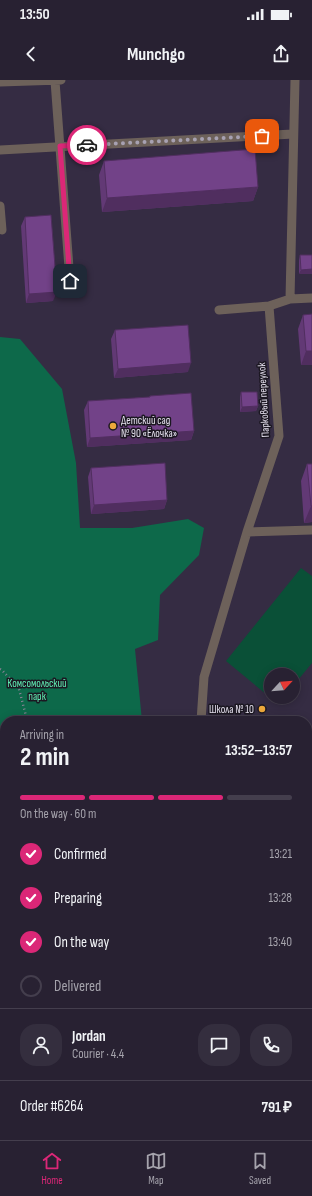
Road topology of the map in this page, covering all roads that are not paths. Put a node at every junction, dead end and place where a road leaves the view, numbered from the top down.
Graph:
1 (58, 80) edge
2 (295, 80) edge
3 (0, 82) edge
4 (293, 134) junction
5 (60, 146) junction
6 (0, 150) edge
7 (0, 206) edge
8 (2, 230) dead end
9 (70, 281) dead end
10 (290, 298) junction
11 (312, 298) edge
12 (269, 306) junction
13 (219, 310) dead end
14 (312, 530) edge
15 (246, 532) junction
16 (201, 716) edge

1 - 3 lane
1 - 5 lane
2 - 4 lane
4 - 5 lane
4 - 10 lane
5 - 6 lane
5 - 9 lane
7 - 8 lane
10 - 11 lane
10 - 12 lane
12 - 13 lane
12 - 15 lane, Парковый переулок
14 - 15 lane
15 - 16 lane, Парковый переулок

